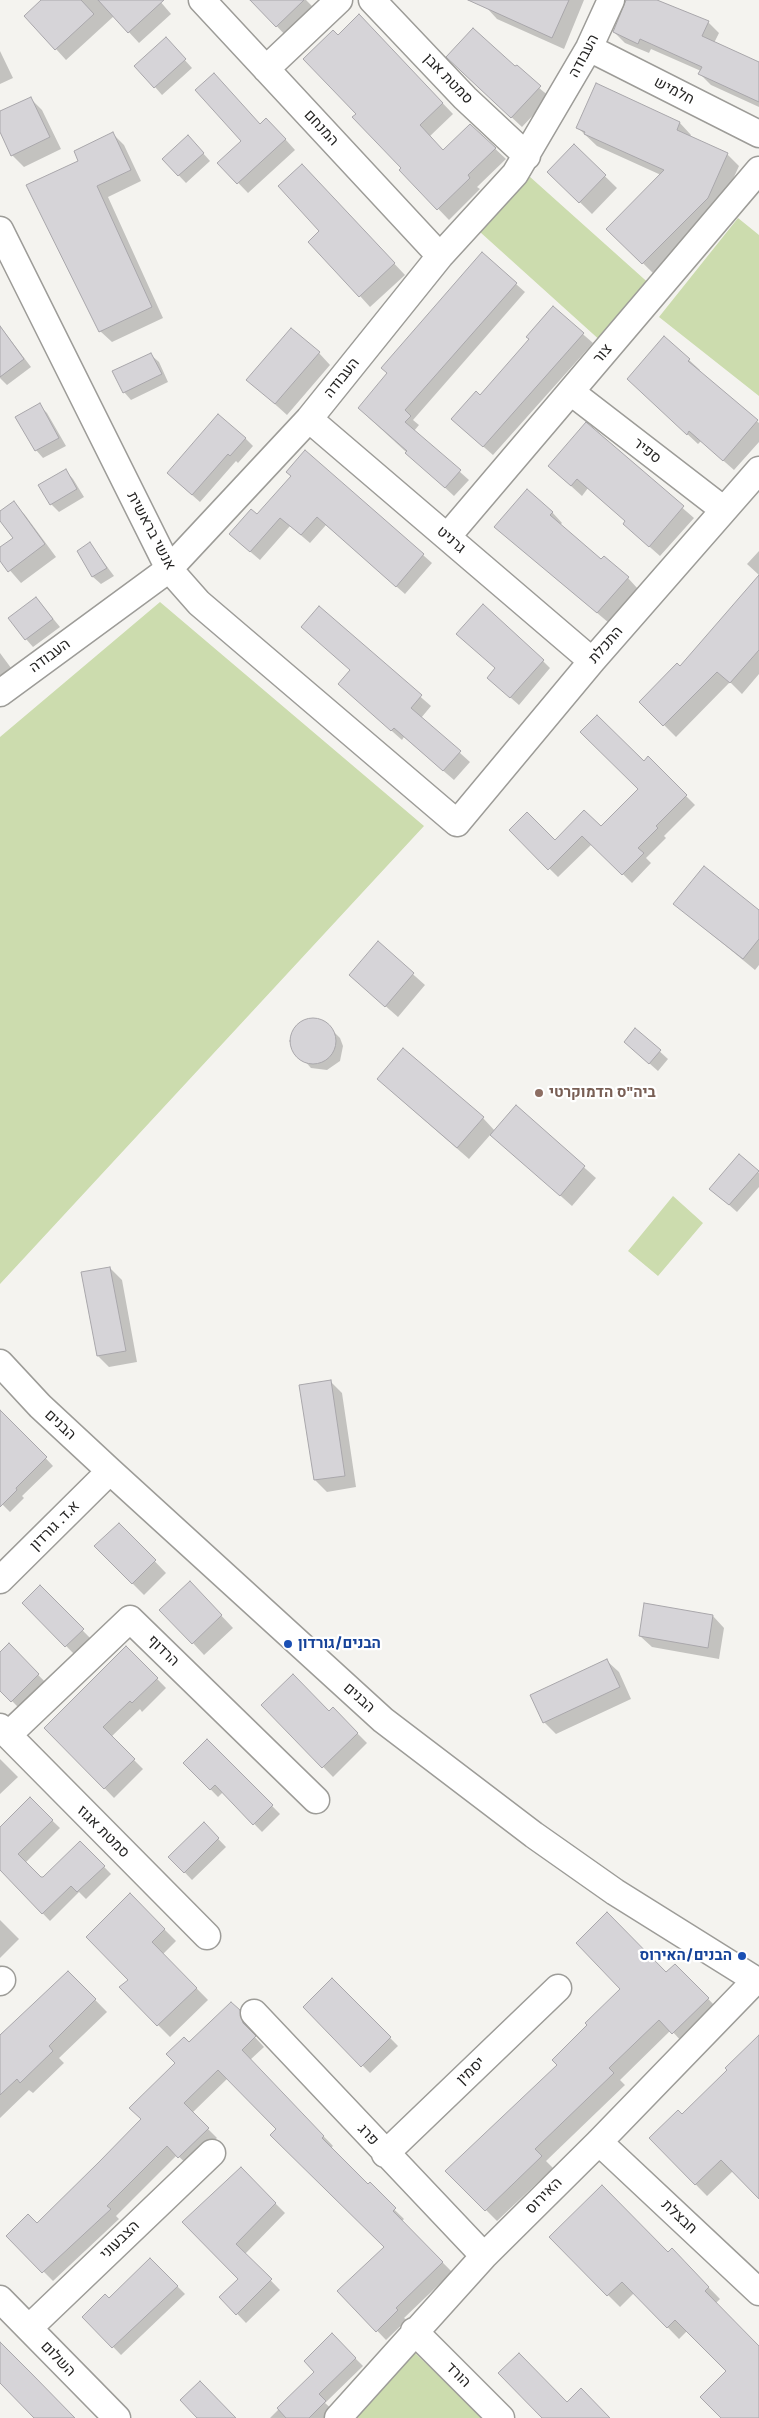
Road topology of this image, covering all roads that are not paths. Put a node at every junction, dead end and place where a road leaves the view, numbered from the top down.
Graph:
1 (202, 0) edge
2 (339, 0) edge
3 (372, 0) edge
4 (611, 0) edge
5 (589, 48) junction
6 (266, 69) junction
7 (759, 134) edge
8 (527, 156) junction
9 (759, 170) edge
10 (0, 230) edge
11 (440, 256) junction
12 (571, 392) junction
13 (309, 419) junction
14 (759, 470) edge
15 (724, 510) junction
16 (447, 537) junction
17 (169, 568) junction
18 (592, 662) junction
19 (0, 693) edge
20 (457, 823) joint
21 (0, 1363) edge
22 (110, 1471) junction
23 (0, 1580) edge
24 (4, 1731) edge
25 (316, 1800) dead end
26 (206, 1936) dead end
27 (757, 1981) edge
28 (558, 1988) dead end
29 (254, 2013) dead end
30 (599, 2142) junction
31 (212, 2153) dead end
32 (385, 2154) junction
33 (484, 2256) junction
34 (759, 2292) edge
35 (0, 2299) edge
36 (28, 2328) junction
37 (414, 2331) junction
38 (115, 2417) edge
39 (338, 2418) edge
40 (501, 2418) edge

1 - 6 street, המנחם
2 - 6 street
3 - 8 street, סמטת אבן
4 - 5 street, העבודה
5 - 7 street, חלמיש
5 - 8 street, העבודה
6 - 11 street, המנחם
8 - 11 street, העבודה
9 - 12 street, צור
10 - 17 street, אנשי בראשית
11 - 13 street, העבודה
12 - 15 street, ספיר
12 - 16 street, צור
13 - 16 street, גרניט
13 - 17 street, העבודה
14 - 15 street, התכלת
15 - 18 street, התכלת
16 - 18 street, גרניט
17 - 19 street, העבודה
17 - 20 street, אנשי בראשית
18 - 20 street, התכלת
21 - 22 street, הבנים
22 - 23 street, א.ד. גורדון
22 - 27 street, הבנים
24 - 25 street, הרדוף
24 - 26 street, סמטת אגוז
27 - 30 street, האירוס
28 - 32 street, יסמין
29 - 32 street, פרג
30 - 33 street, האירוס
30 - 34 street, חבצלת
31 - 36 street, הצבעוני
32 - 33 street, פרג
33 - 37 street, האירוס
35 - 36 street, השלום
36 - 38 street, השלום
37 - 39 street, האירוס
37 - 40 street, הורד

